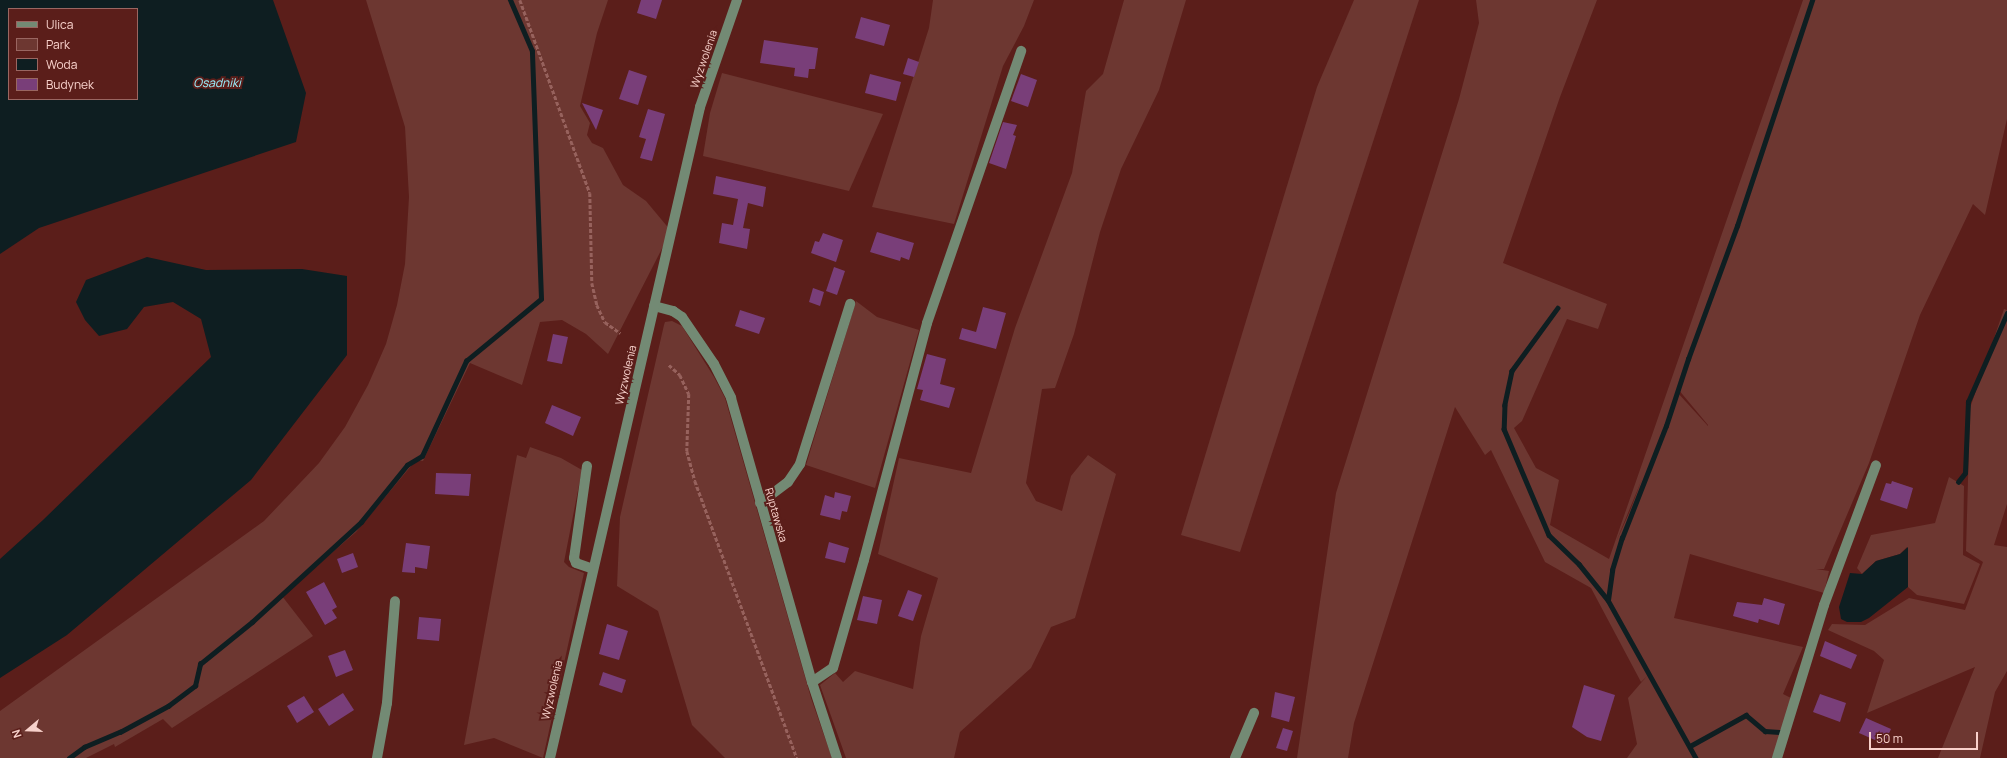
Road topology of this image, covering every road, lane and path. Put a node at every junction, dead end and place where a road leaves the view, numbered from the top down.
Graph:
1 (520, 0) edge
2 (737, 0) edge
3 (1021, 50) dead end
4 (850, 304) dead end
5 (654, 306) junction
6 (620, 333) dead end
7 (669, 365) dead end
8 (1876, 465) dead end
9 (587, 466) dead end
10 (760, 503) junction
11 (593, 569) junction
12 (395, 601) dead end
13 (812, 682) junction
14 (1254, 713) dead end
15 (377, 758) edge
16 (550, 758) edge
17 (797, 758) edge
18 (837, 758) edge
19 (1235, 758) edge
20 (1777, 758) edge

1 - 6 path
2 - 5 street, Wyzwolenia
3 - 13 street
4 - 10 street
5 - 10 street, Ruptawska
5 - 11 street, Wyzwolenia
7 - 17 path
8 - 20 street
9 - 11 street
10 - 13 street, Ruptawska
11 - 16 street, Wyzwolenia
12 - 15 street
13 - 18 street, Ruptawska
14 - 19 street

